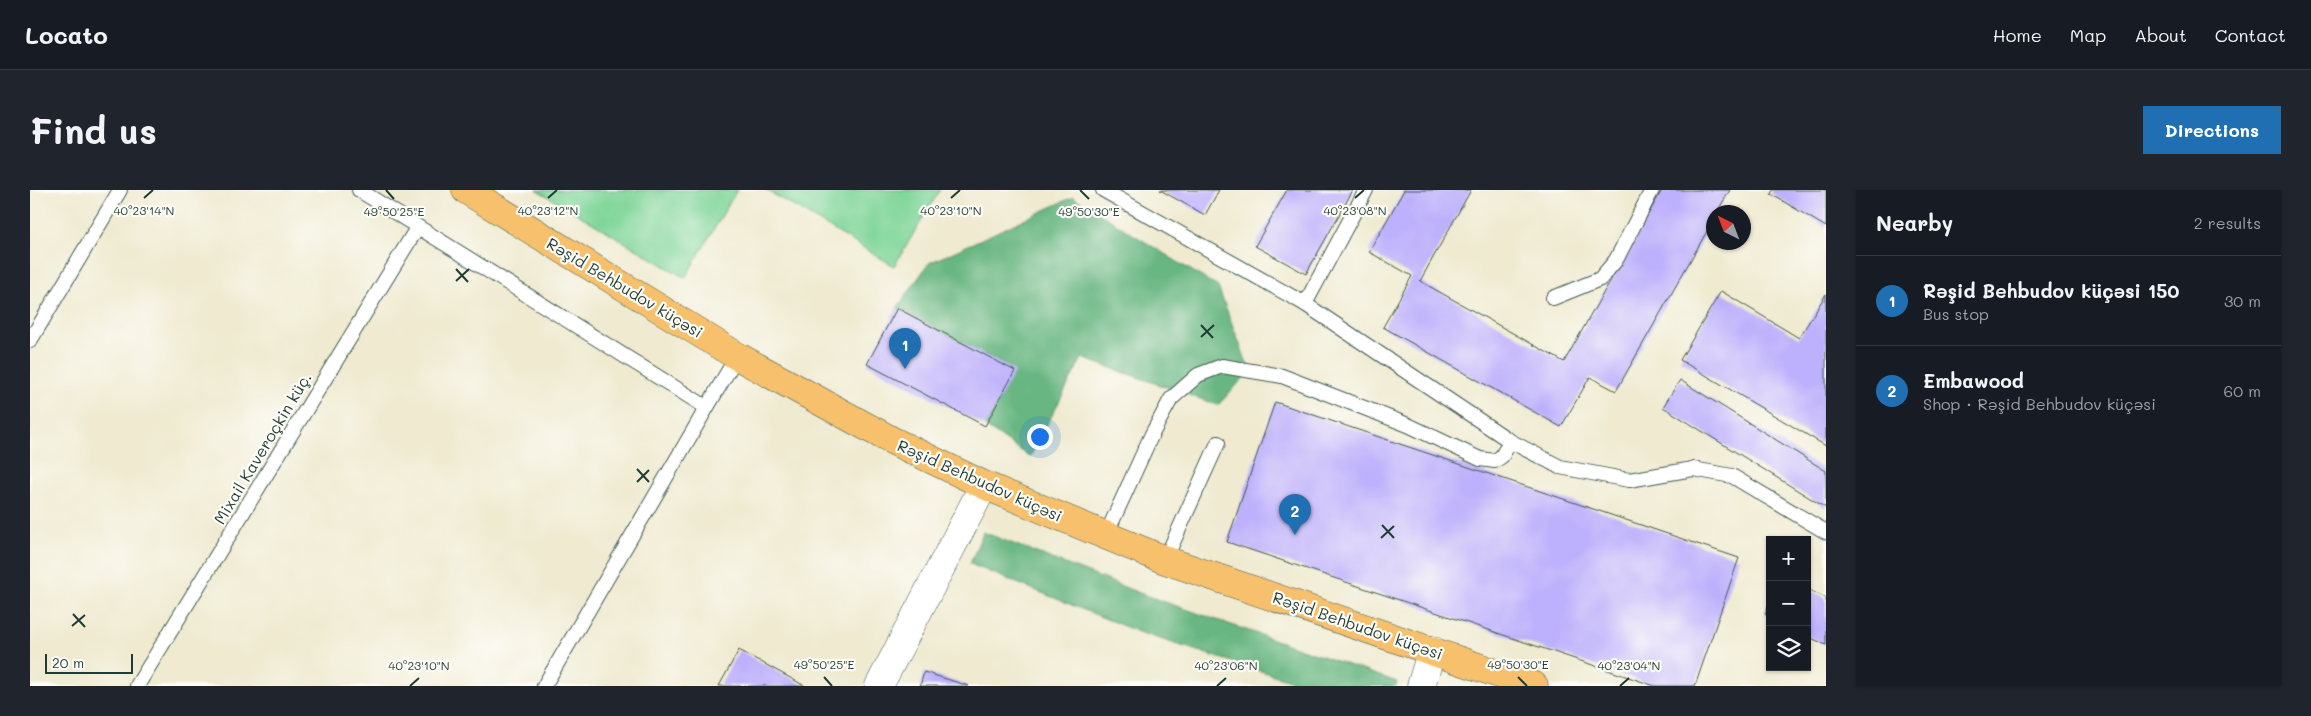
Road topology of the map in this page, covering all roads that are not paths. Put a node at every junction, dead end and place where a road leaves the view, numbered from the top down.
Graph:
1 (120, 190) edge
2 (359, 190) edge
3 (466, 190) edge
4 (1103, 190) edge
5 (1366, 190) edge
6 (1652, 190) edge
7 (417, 228) junction
8 (1553, 298) dead end
9 (1305, 304) junction
10 (30, 341) edge
11 (737, 356) junction
12 (706, 407) junction
13 (1510, 441) junction
14 (1218, 443) dead end
15 (984, 485) junction
16 (1826, 532) edge
17 (1106, 536) junction
18 (1165, 560) junction
19 (1432, 650) junction
20 (137, 686) edge
21 (544, 686) edge
22 (879, 686) edge
23 (1421, 686) edge
24 (1534, 686) edge

1 - 10 lane
2 - 7 lane
3 - 11 main road, Rəşid Behbudov küçəsi
4 - 9 lane
5 - 9 lane
6 - 8 lane
7 - 12 lane
7 - 20 lane, Mixail Kaveroçkin küç.
9 - 13 lane
11 - 12 lane
11 - 15 main road, Rəşid Behbudov küçəsi
12 - 21 lane
13 - 16 lane
13 - 17 lane
14 - 18 lane
15 - 17 main road, Rəşid Behbudov küçəsi
15 - 22 street
17 - 18 main road, Rəşid Behbudov küçəsi
18 - 19 main road, Rəşid Behbudov küçəsi
19 - 23 street
19 - 24 main road, Rəşid Behbudov küçəsi

